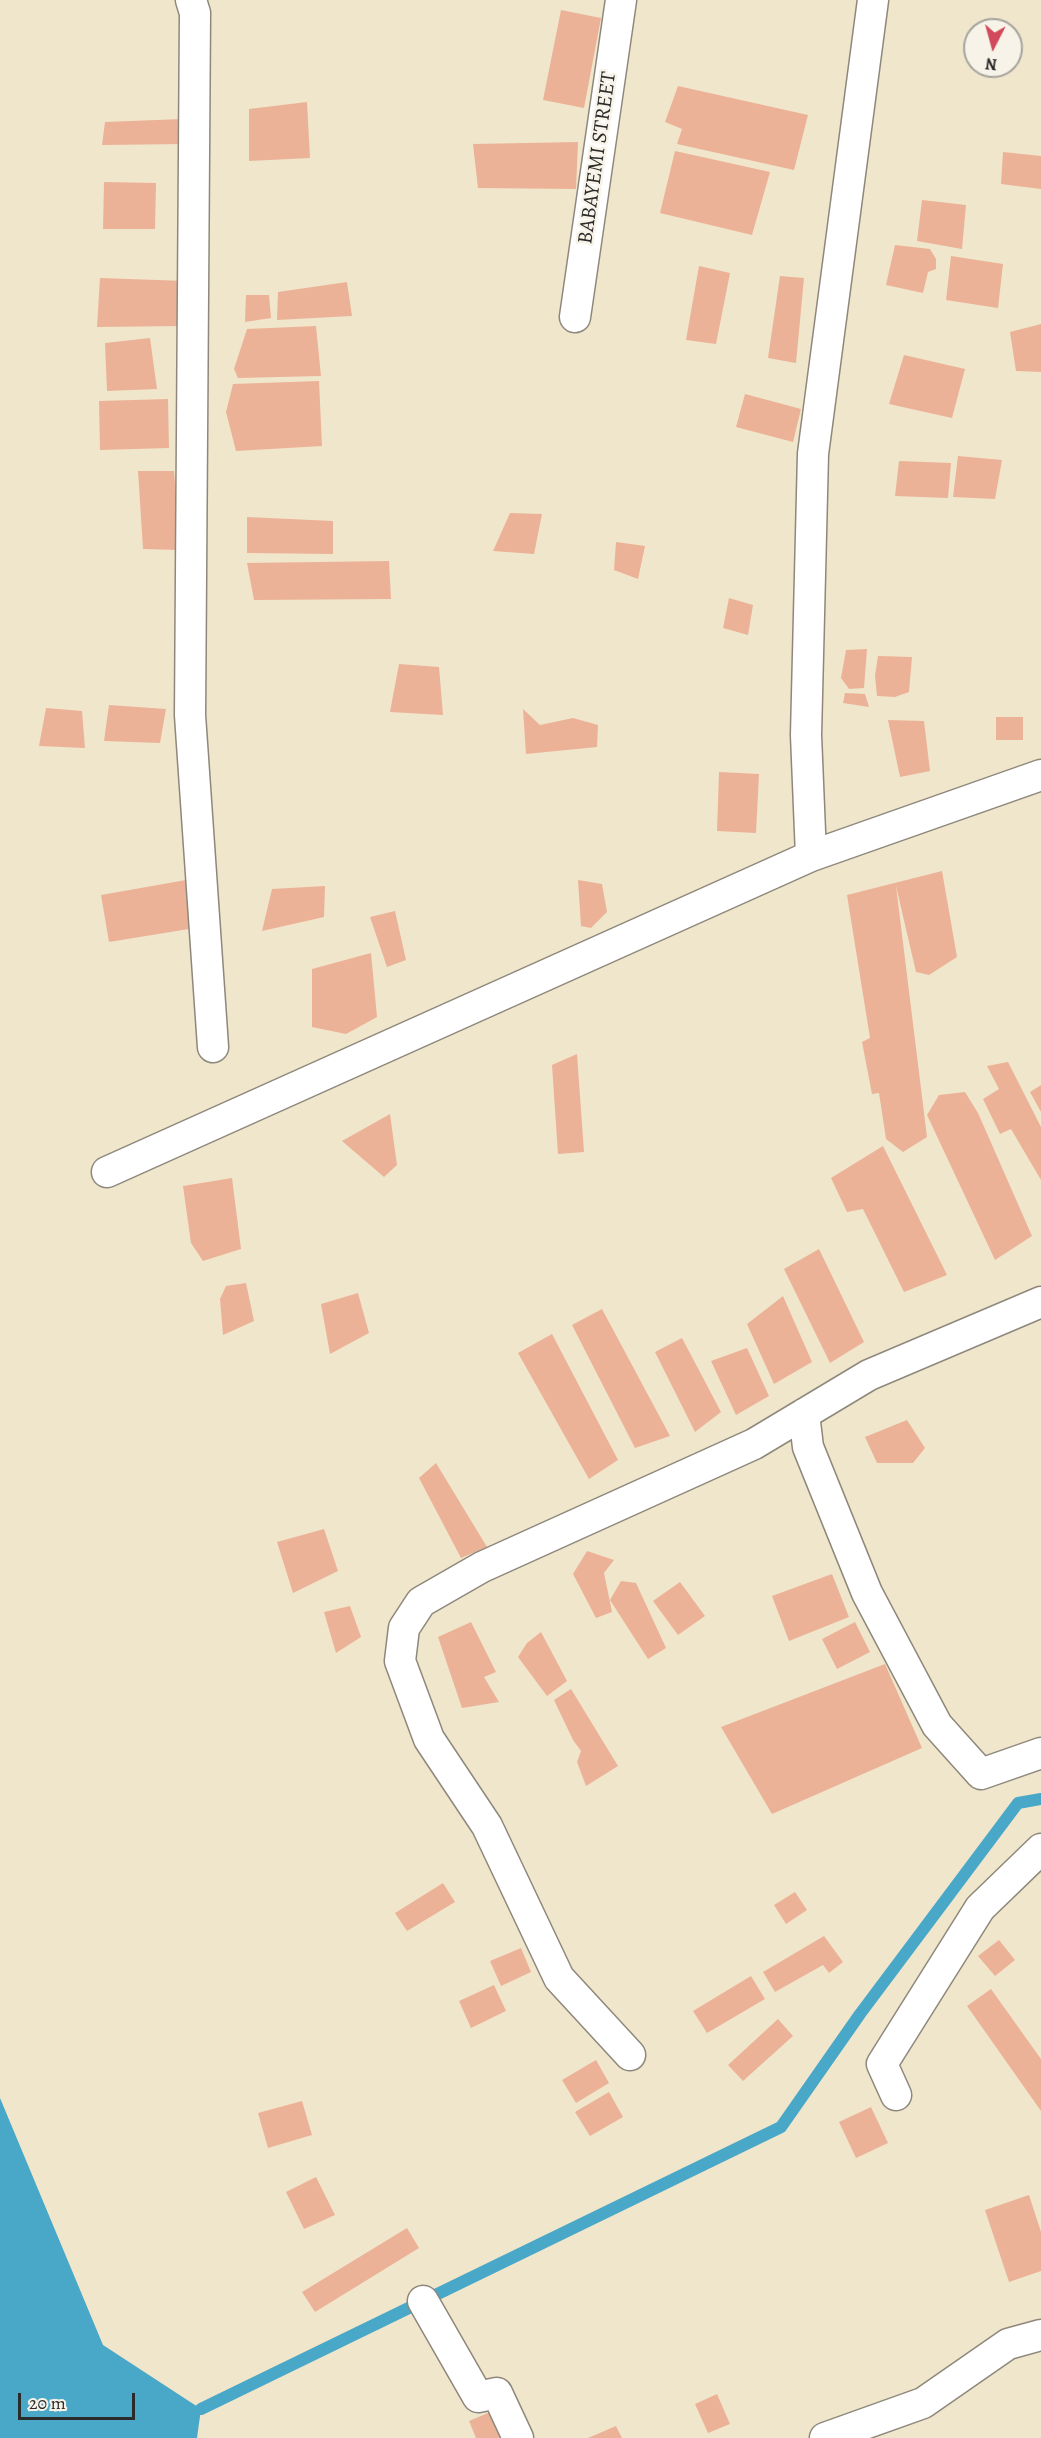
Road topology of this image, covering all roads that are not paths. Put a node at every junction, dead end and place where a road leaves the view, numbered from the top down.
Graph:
1 (191, 0) edge
2 (621, 0) edge
3 (873, 0) edge
4 (575, 317) dead end
5 (1041, 775) edge
6 (811, 856) junction
7 (213, 1047) dead end
8 (107, 1172) dead end
9 (1041, 1302) edge
10 (804, 1414) junction
11 (1041, 1753) edge
12 (1041, 1849) edge
13 (630, 2055) dead end
14 (896, 2095) dead end
15 (423, 2301) dead end
16 (1041, 2335) edge
17 (518, 2438) edge
18 (825, 2438) edge

1 - 7 street
2 - 4 street, BABAYEMI STREET
3 - 6 street
5 - 6 street
6 - 8 street
9 - 10 street
10 - 11 street
10 - 13 street
12 - 14 street
15 - 17 street
16 - 18 street

